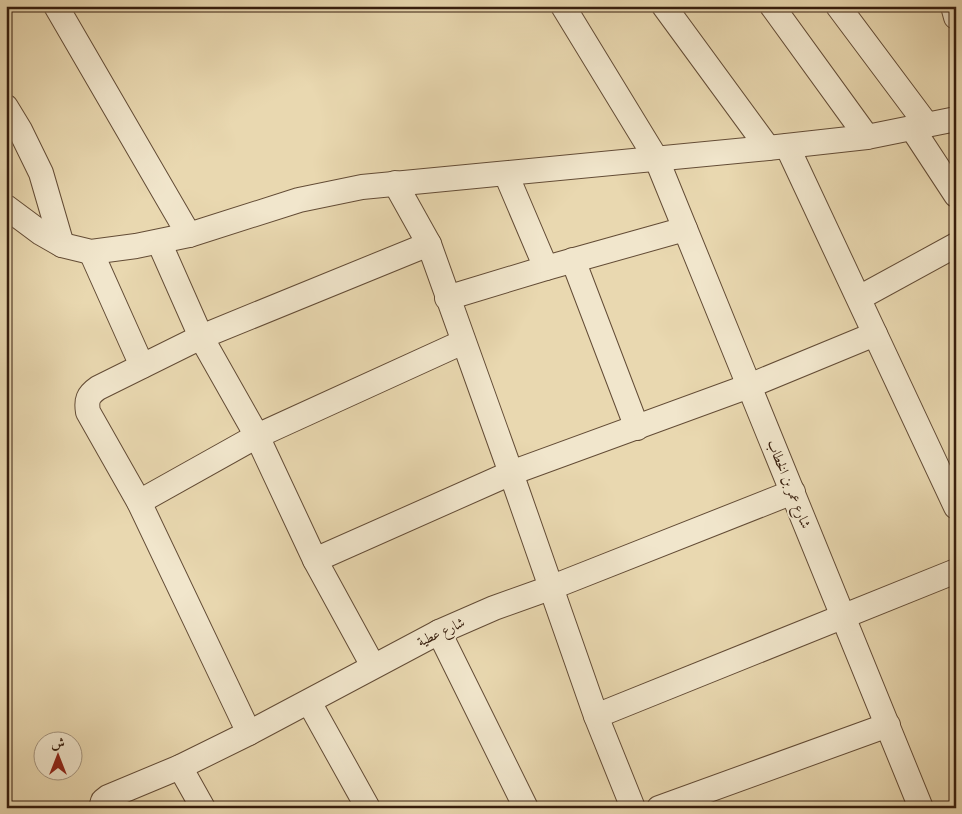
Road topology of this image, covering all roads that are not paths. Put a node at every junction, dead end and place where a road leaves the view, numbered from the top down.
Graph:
1 (56, 6) edge
2 (563, 6) edge
3 (664, 6) edge
4 (772, 6) edge
5 (838, 6) edge
6 (953, 6) edge
7 (956, 17) edge
8 (6, 107) edge
9 (956, 119) edge
10 (920, 126) junction
11 (867, 137) junction
12 (778, 147) junction
13 (657, 160) junction
14 (506, 174) junction
15 (394, 183) junction
16 (956, 195) edge
17 (6, 207) edge
18 (685, 229) junction
19 (189, 235) junction
20 (159, 242) junction
21 (62, 244) junction
22 (429, 244) junction
23 (956, 246) edge
24 (91, 252) junction
25 (573, 260) junction
26 (546, 268) junction
27 (447, 298) junction
28 (859, 298) junction
29 (875, 334) junction
30 (201, 337) junction
31 (463, 342) junction
32 (142, 366) junction
33 (749, 386) junction
34 (637, 428) junction
35 (257, 436) junction
36 (511, 473) junction
37 (951, 482) edge
38 (793, 492) junction
39 (139, 502) junction
40 (956, 508) edge
41 (315, 560) junction
42 (956, 571) edge
43 (550, 588) junction
44 (843, 616) junction
45 (439, 632) junction
46 (374, 666) junction
47 (309, 702) junction
48 (596, 716) junction
49 (888, 725) junction
50 (249, 733) junction
51 (180, 767) junction
52 (102, 804) edge
53 (203, 808) edge
54 (368, 808) edge
55 (526, 808) edge
56 (633, 808) edge
57 (659, 808) edge
58 (921, 808) edge

1 - 19 street
2 - 13 street, شارع عمر بن الخطاب
3 - 12 street
4 - 11 street
5 - 10 street
6 - 7 street
8 - 21 street
9 - 10 street
10 - 11 street
10 - 16 street
11 - 12 street
12 - 13 street
12 - 28 street
13 - 14 street
13 - 18 street, شارع عمر بن الخطاب
14 - 15 street
14 - 26 street
15 - 19 street
15 - 22 street
17 - 21 street
18 - 25 street
18 - 33 street, شارع عمر بن الخطاب
19 - 20 street
20 - 24 street
20 - 30 street
21 - 24 street
22 - 27 street
22 - 30 street
23 - 28 street
24 - 32 street
25 - 26 street
25 - 34 street
26 - 27 street
27 - 31 street
28 - 29 street
29 - 33 street
29 - 37 street
30 - 32 street
30 - 35 street
31 - 35 street
31 - 36 street
32 - 39 street
33 - 34 street
33 - 38 street, شارع عمر بن الخطاب
34 - 36 street
35 - 39 street
35 - 41 street
36 - 41 street
36 - 43 street
37 - 40 street
38 - 43 street, شارع عطية
38 - 44 street, شارع عمر بن الخطاب
39 - 50 street
41 - 46 street
42 - 44 street
43 - 45 street, شارع عطية
43 - 48 street
44 - 48 street
44 - 49 street, شارع عمر بن الخطاب
45 - 46 street, شارع عطية
45 - 55 street
46 - 47 street, شارع عطية
47 - 50 street, شارع عطية
47 - 54 street
48 - 56 street
49 - 57 street
49 - 58 street, شارع عمر بن الخطاب
50 - 51 street, شارع عطية
51 - 52 street, شارع عطية
51 - 53 street

